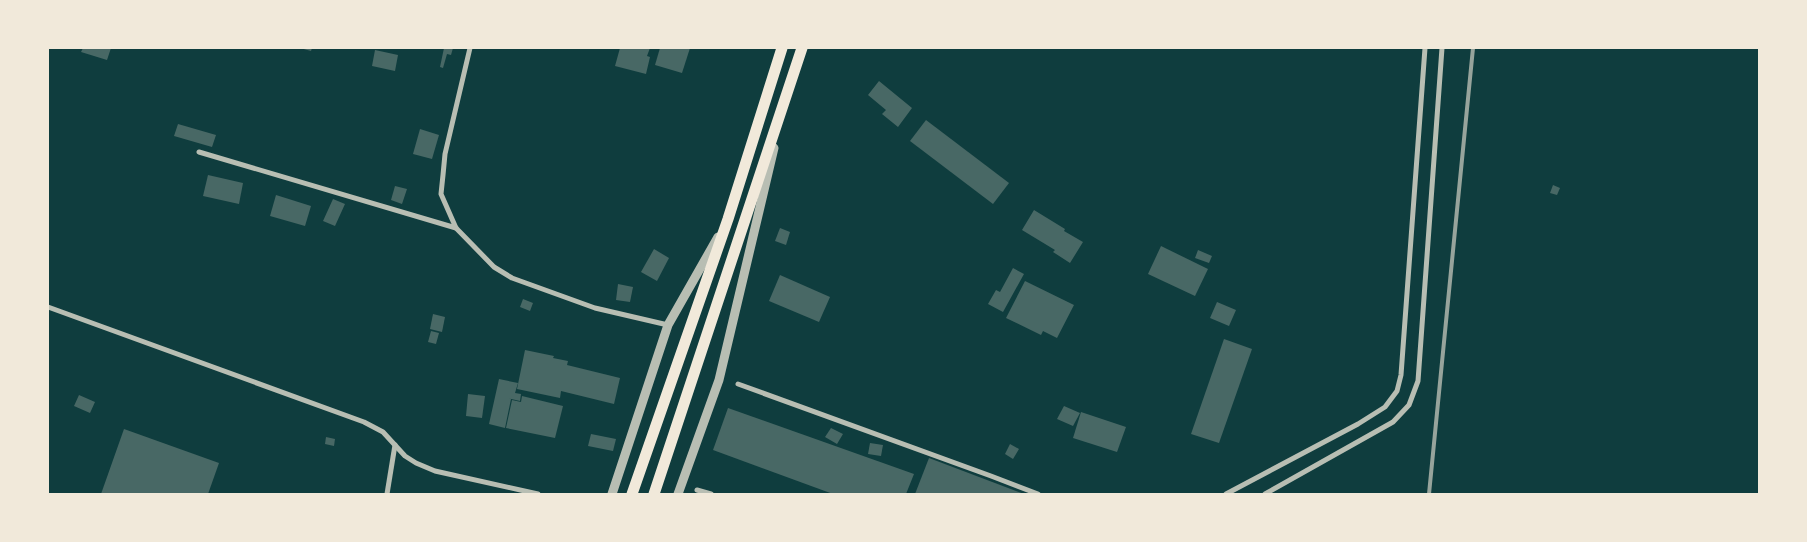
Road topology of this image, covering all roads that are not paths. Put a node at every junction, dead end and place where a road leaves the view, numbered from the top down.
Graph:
1 (470, 48) edge
2 (782, 48) edge
3 (802, 48) edge
4 (1425, 48) edge
5 (1442, 48) edge
6 (783, 106) junction
7 (199, 152) dead end
8 (728, 219) junction
9 (456, 228) junction
10 (48, 307) edge
11 (668, 325) junction
12 (738, 384) dead end
13 (396, 445) junction
14 (697, 490) dead end
15 (387, 494) edge
16 (538, 494) edge
17 (612, 494) edge
18 (632, 494) edge
19 (654, 494) edge
20 (678, 494) edge
21 (711, 494) edge
22 (1038, 494) edge
23 (1226, 494) edge
24 (1265, 494) edge

1 - 9 street
2 - 8 highway
3 - 6 highway
4 - 23 street
5 - 24 street
6 - 19 highway
6 - 20 street
7 - 9 street
8 - 11 street
8 - 18 highway
9 - 11 street
10 - 13 street
11 - 17 street
12 - 22 street
13 - 15 street
13 - 16 street
14 - 21 street

